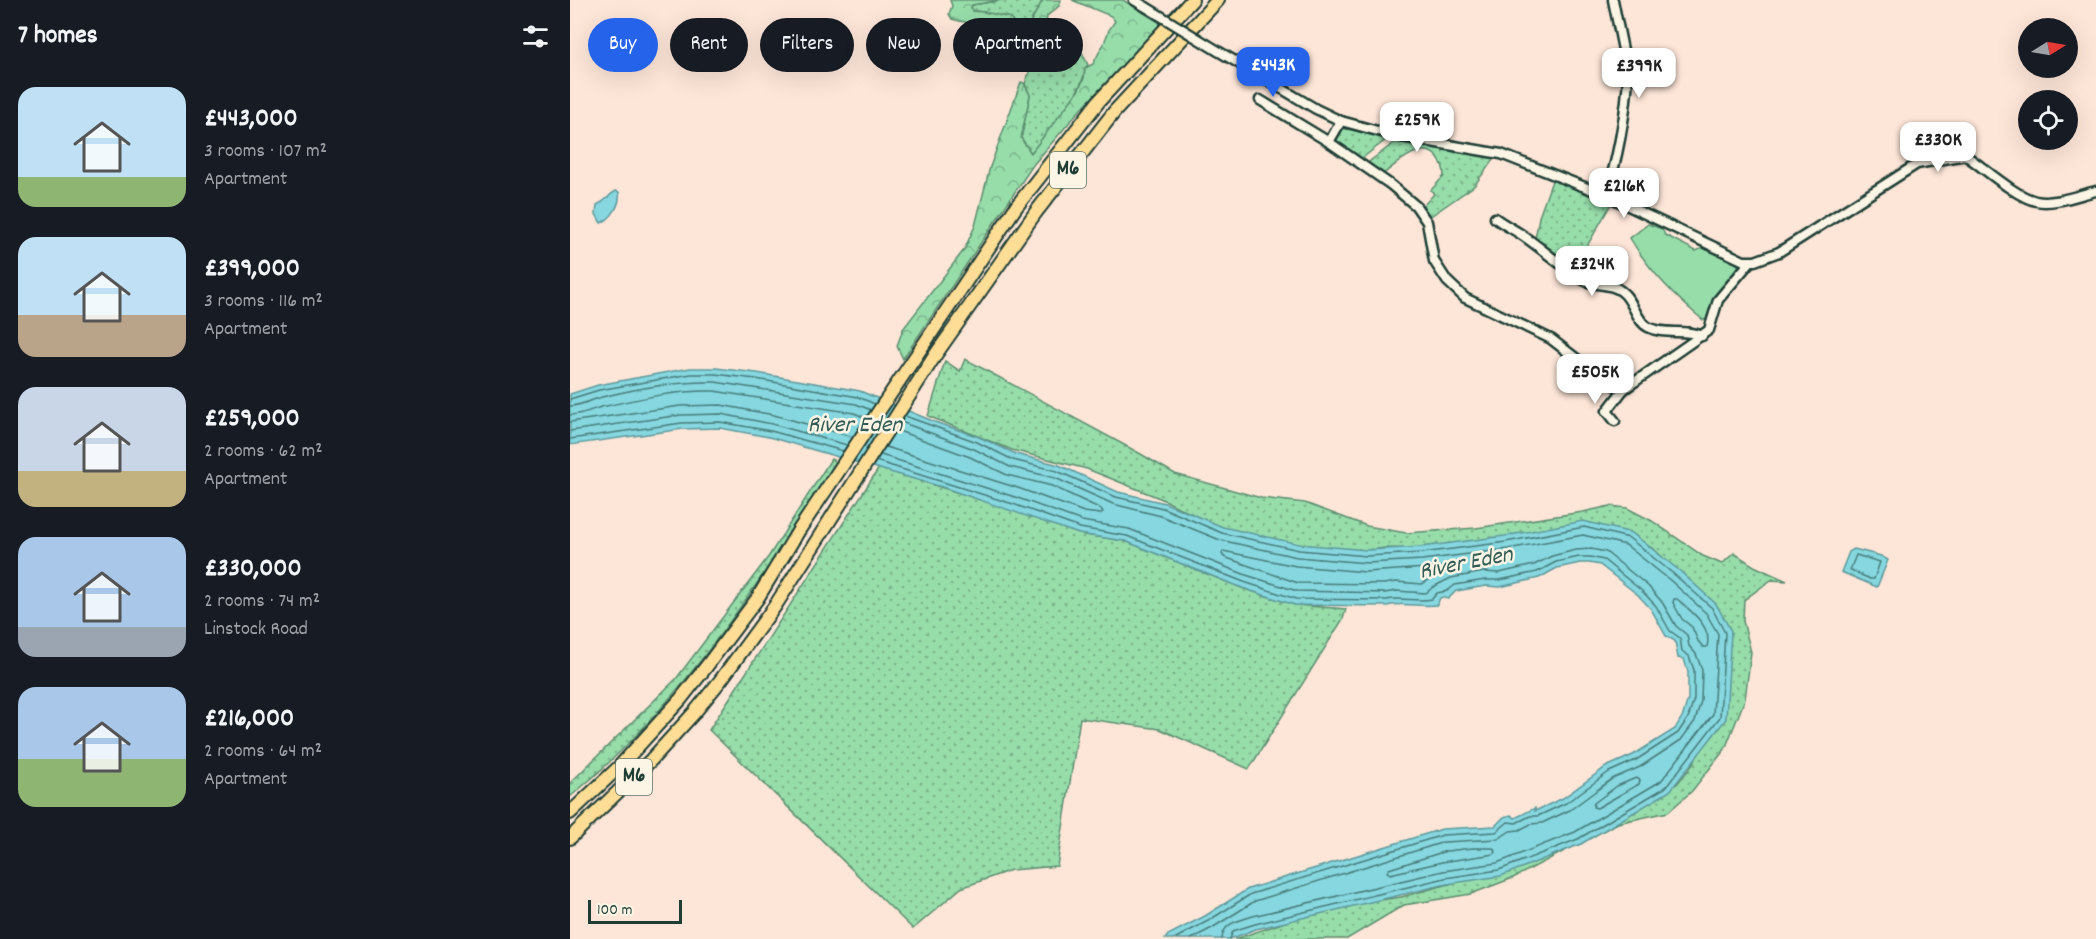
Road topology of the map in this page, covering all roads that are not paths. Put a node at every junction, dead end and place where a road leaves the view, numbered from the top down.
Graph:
1 (1134, 0) edge
2 (1192, 0) edge
3 (1218, 0) edge
4 (1612, 0) edge
5 (1260, 100) dead end
6 (1341, 121) junction
7 (1329, 142) junction
8 (2096, 190) edge
9 (1605, 195) junction
10 (1495, 218) dead end
11 (1750, 262) junction
12 (1702, 336) junction
13 (1623, 390) junction
14 (1615, 421) dead end
15 (570, 813) edge
16 (570, 838) edge

1 - 6 street, bridge
2 - 15 highway, M6
3 - 16 highway, M6
4 - 9 street
5 - 7 street
6 - 7 street
6 - 9 street
7 - 13 street
8 - 11 street
9 - 11 street
10 - 12 street
11 - 12 street
12 - 13 street
13 - 14 street

